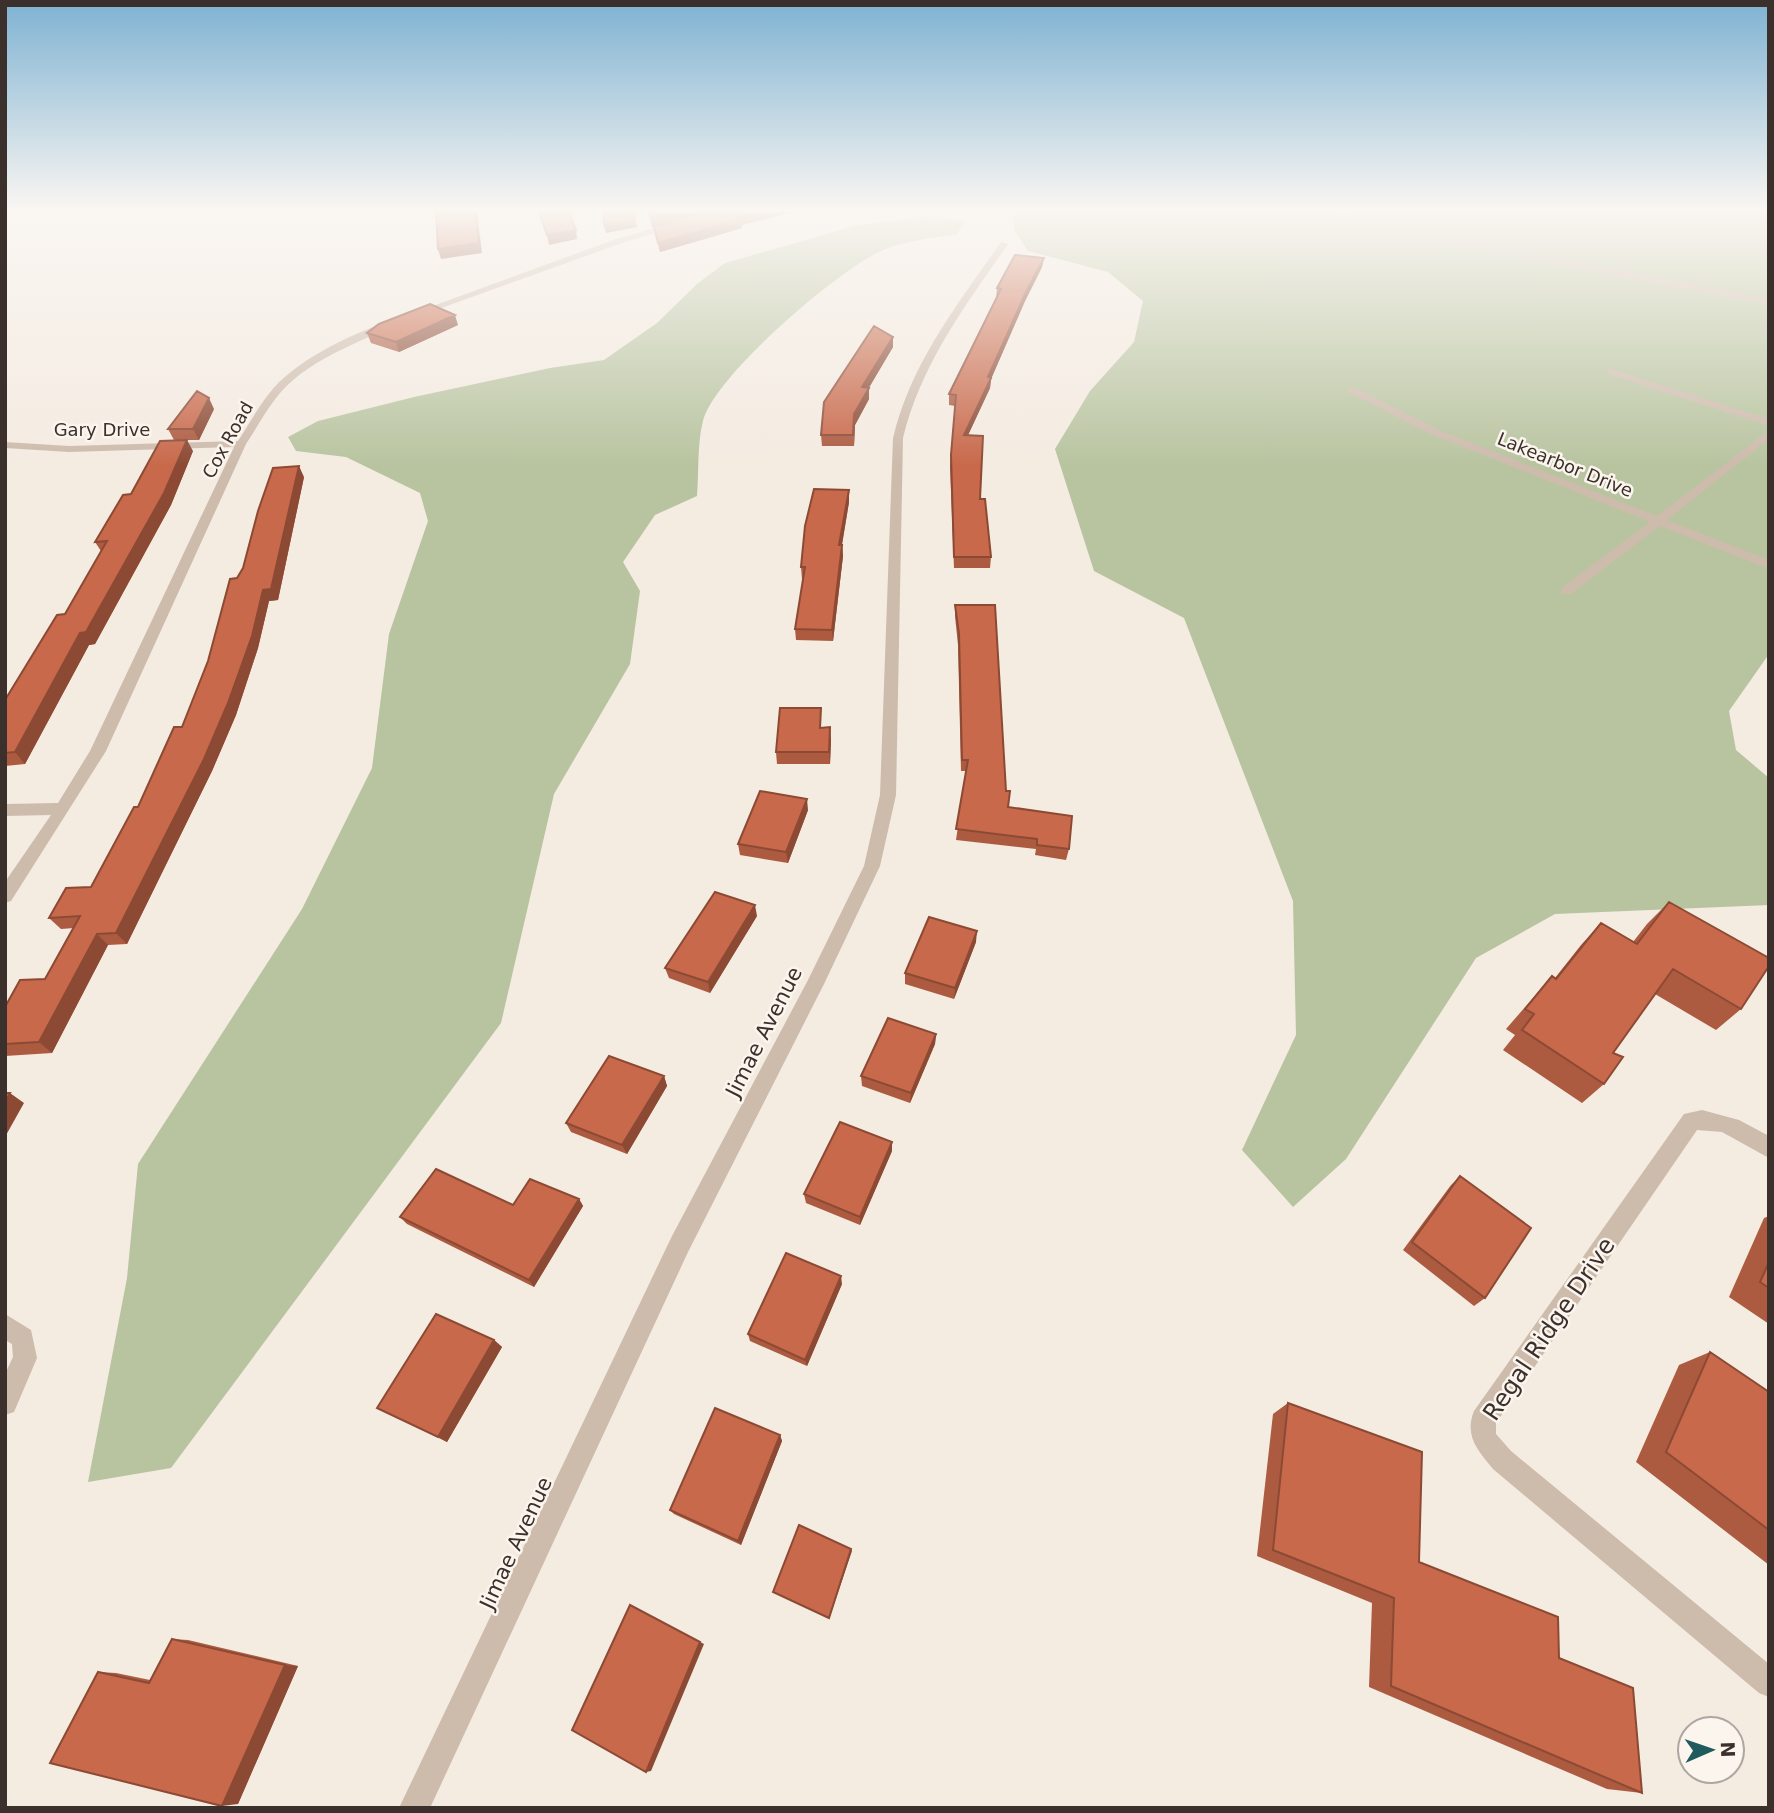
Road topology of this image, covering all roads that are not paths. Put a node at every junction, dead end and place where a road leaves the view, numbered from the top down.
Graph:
1 (464, 297) edge
2 (968, 297) edge
3 (1741, 297) edge
4 (1769, 302) edge
5 (1611, 372) dead end
6 (1352, 390) dead end
7 (1769, 423) edge
8 (1769, 433) edge
9 (241, 444) junction
10 (5, 445) edge
11 (1660, 521) junction
12 (1769, 565) edge
13 (1566, 591) dead end
14 (64, 809) junction
15 (5, 810) edge
16 (5, 896) edge
17 (1769, 1148) edge
18 (5, 1326) edge
19 (5, 1403) edge
20 (1769, 1683) edge
21 (414, 1808) edge

1 - 9 street, Cox Road
2 - 21 street, Jimae Avenue
3 - 4 street
5 - 7 street
6 - 11 street, Lakearbor Drive
8 - 11 street
9 - 10 street, Gary Drive
9 - 14 street, Cox Road
11 - 12 street, Lakearbor Drive
11 - 13 street
14 - 15 street
14 - 16 street, Cox Road
17 - 20 street, Regal Ridge Drive
18 - 19 street

